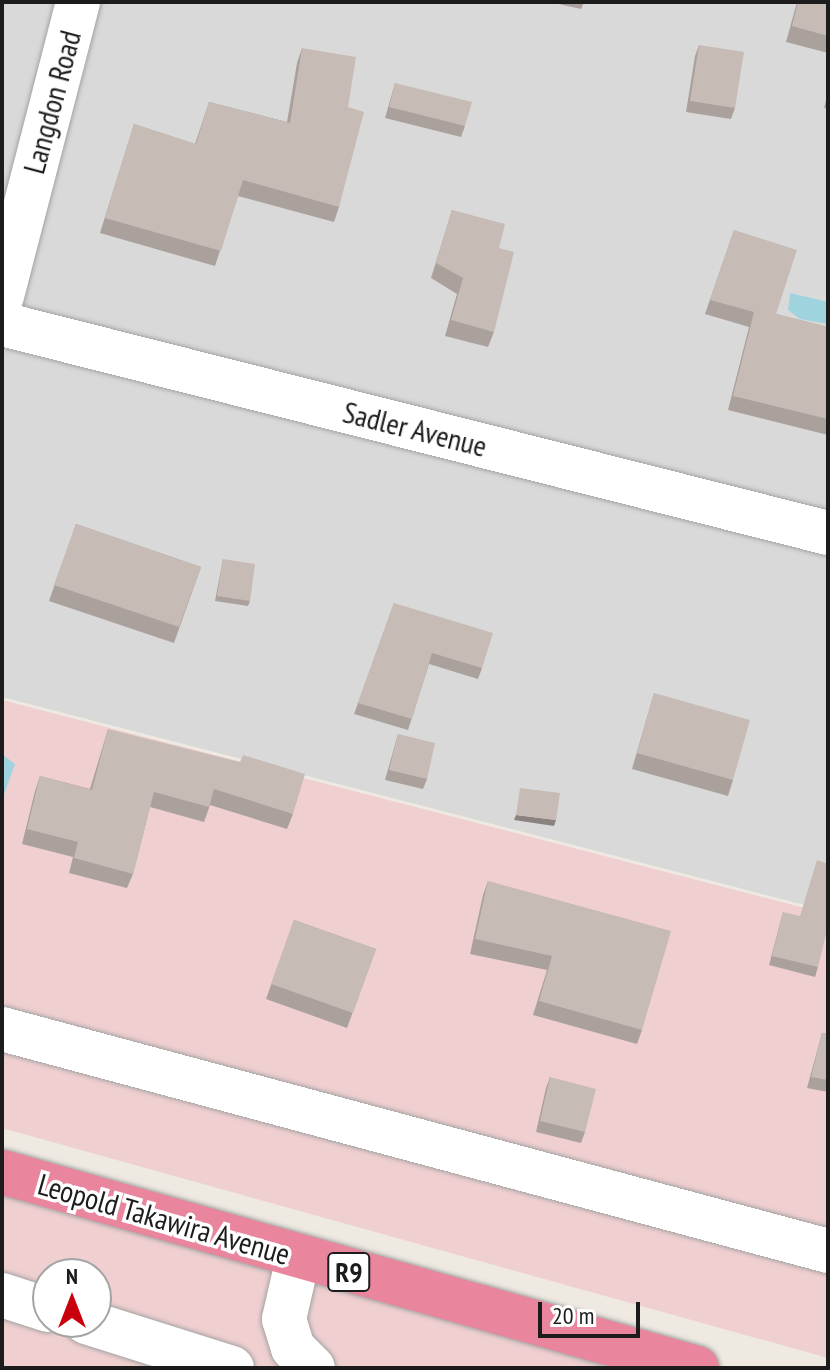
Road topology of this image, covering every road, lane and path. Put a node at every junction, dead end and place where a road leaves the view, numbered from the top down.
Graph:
1 (78, 2) edge
2 (2, 296) edge
3 (2, 324) edge
4 (828, 533) edge
5 (2, 1029) edge
6 (2, 1172) edge
7 (828, 1251) edge
8 (298, 1258) junction
9 (2, 1295) edge
10 (32, 1305) edge
11 (112, 1330) edge
12 (232, 1368) edge
13 (313, 1368) edge
14 (697, 1368) edge

1 - 2 street, Langdon Road
3 - 4 street, Sadler Avenue
5 - 7 street
6 - 8 highway, Leopold Takawira Avenue / R9
8 - 13 street
8 - 14 highway, Leopold Takawira Avenue / R9
9 - 10 street
11 - 12 street

